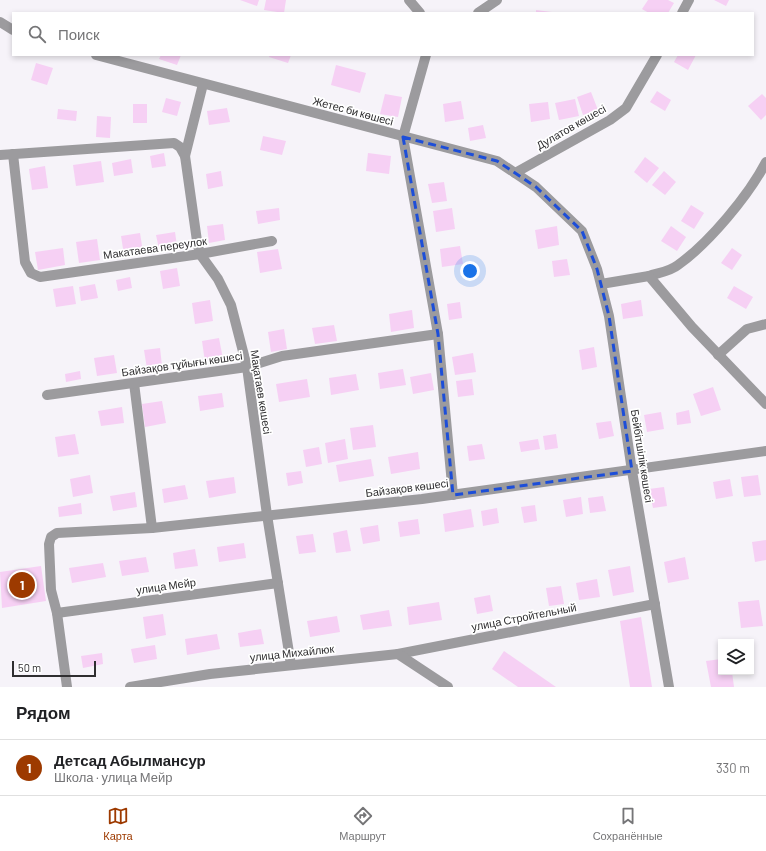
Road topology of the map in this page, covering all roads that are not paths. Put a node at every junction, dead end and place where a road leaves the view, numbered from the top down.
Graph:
1 (409, 0) edge
2 (497, 0) edge
3 (689, 0) edge
4 (419, 12) edge
5 (479, 12) edge
6 (683, 12) edge
7 (0, 22) edge
8 (12, 29) edge
9 (100, 56) edge
10 (426, 56) edge
11 (656, 56) edge
12 (203, 84) junction
13 (403, 137) junction
14 (14, 154) junction
15 (0, 155) edge
16 (185, 156) junction
17 (766, 162) edge
18 (515, 173) junction
19 (582, 231) joint
20 (272, 241) dead end
21 (200, 254) junction
22 (649, 276) junction
23 (601, 284) junction
24 (766, 324) edge
25 (438, 334) junction
26 (718, 355) junction
27 (247, 367) junction
28 (134, 383) junction
29 (47, 395) dead end
30 (766, 404) edge
31 (766, 451) edge
32 (632, 471) junction
33 (453, 495) junction
34 (267, 515) junction
35 (152, 528) junction
36 (278, 583) junction
37 (655, 604) junction
38 (57, 613) junction
39 (398, 654) junction
40 (291, 665) junction
41 (67, 687) edge
42 (130, 687) edge
43 (448, 687) edge
44 (669, 687) edge

1 - 4 street
2 - 5 street
3 - 6 street
7 - 8 street
9 - 12 street, Жетес би көшесі
10 - 13 street
11 - 18 street, Дулатов көшесі
12 - 13 street, Жетес би көшесі
12 - 16 street
13 - 18 street, Жетес би көшесі
13 - 25 street
14 - 15 street
14 - 16 street
14 - 21 street, Макатаева переулок
16 - 21 street, Мақатаев көшесі
17 - 22 street
18 - 19 street, Жетес би көшесі
19 - 23 street, Бейбітшілік көшесі
20 - 21 street, Макатаева переулок
21 - 27 street, Мақатаев көшесі
22 - 23 street
22 - 26 street
23 - 32 street, Бейбітшілік көшесі
24 - 26 street
25 - 27 street, Байзақов тұйығы көшесі
25 - 33 street
26 - 30 street
27 - 28 street, Байзақов тұйығы көшесі
27 - 34 street, Мақатаев көшесі
28 - 29 street, Байзақов тұйығы көшесі
28 - 35 street
31 - 32 street, Байзақов көшесі
32 - 33 street, Байзақов көшесі
32 - 37 street, Бейбітшілік көшесі
33 - 34 street, Байзақов көшесі
34 - 35 street, Байзақов көшесі
34 - 36 street, Мақатаев көшесі
35 - 38 street, Байзақов көшесі
36 - 38 street, улица Мейр
36 - 40 street, Мақатаев көшесі
37 - 39 street, улица Стройтельный
37 - 44 street, Бейбітшілік көшесі
38 - 41 street
39 - 40 street, улица Михайлюк
39 - 43 street
40 - 42 street, улица Михайлюк

